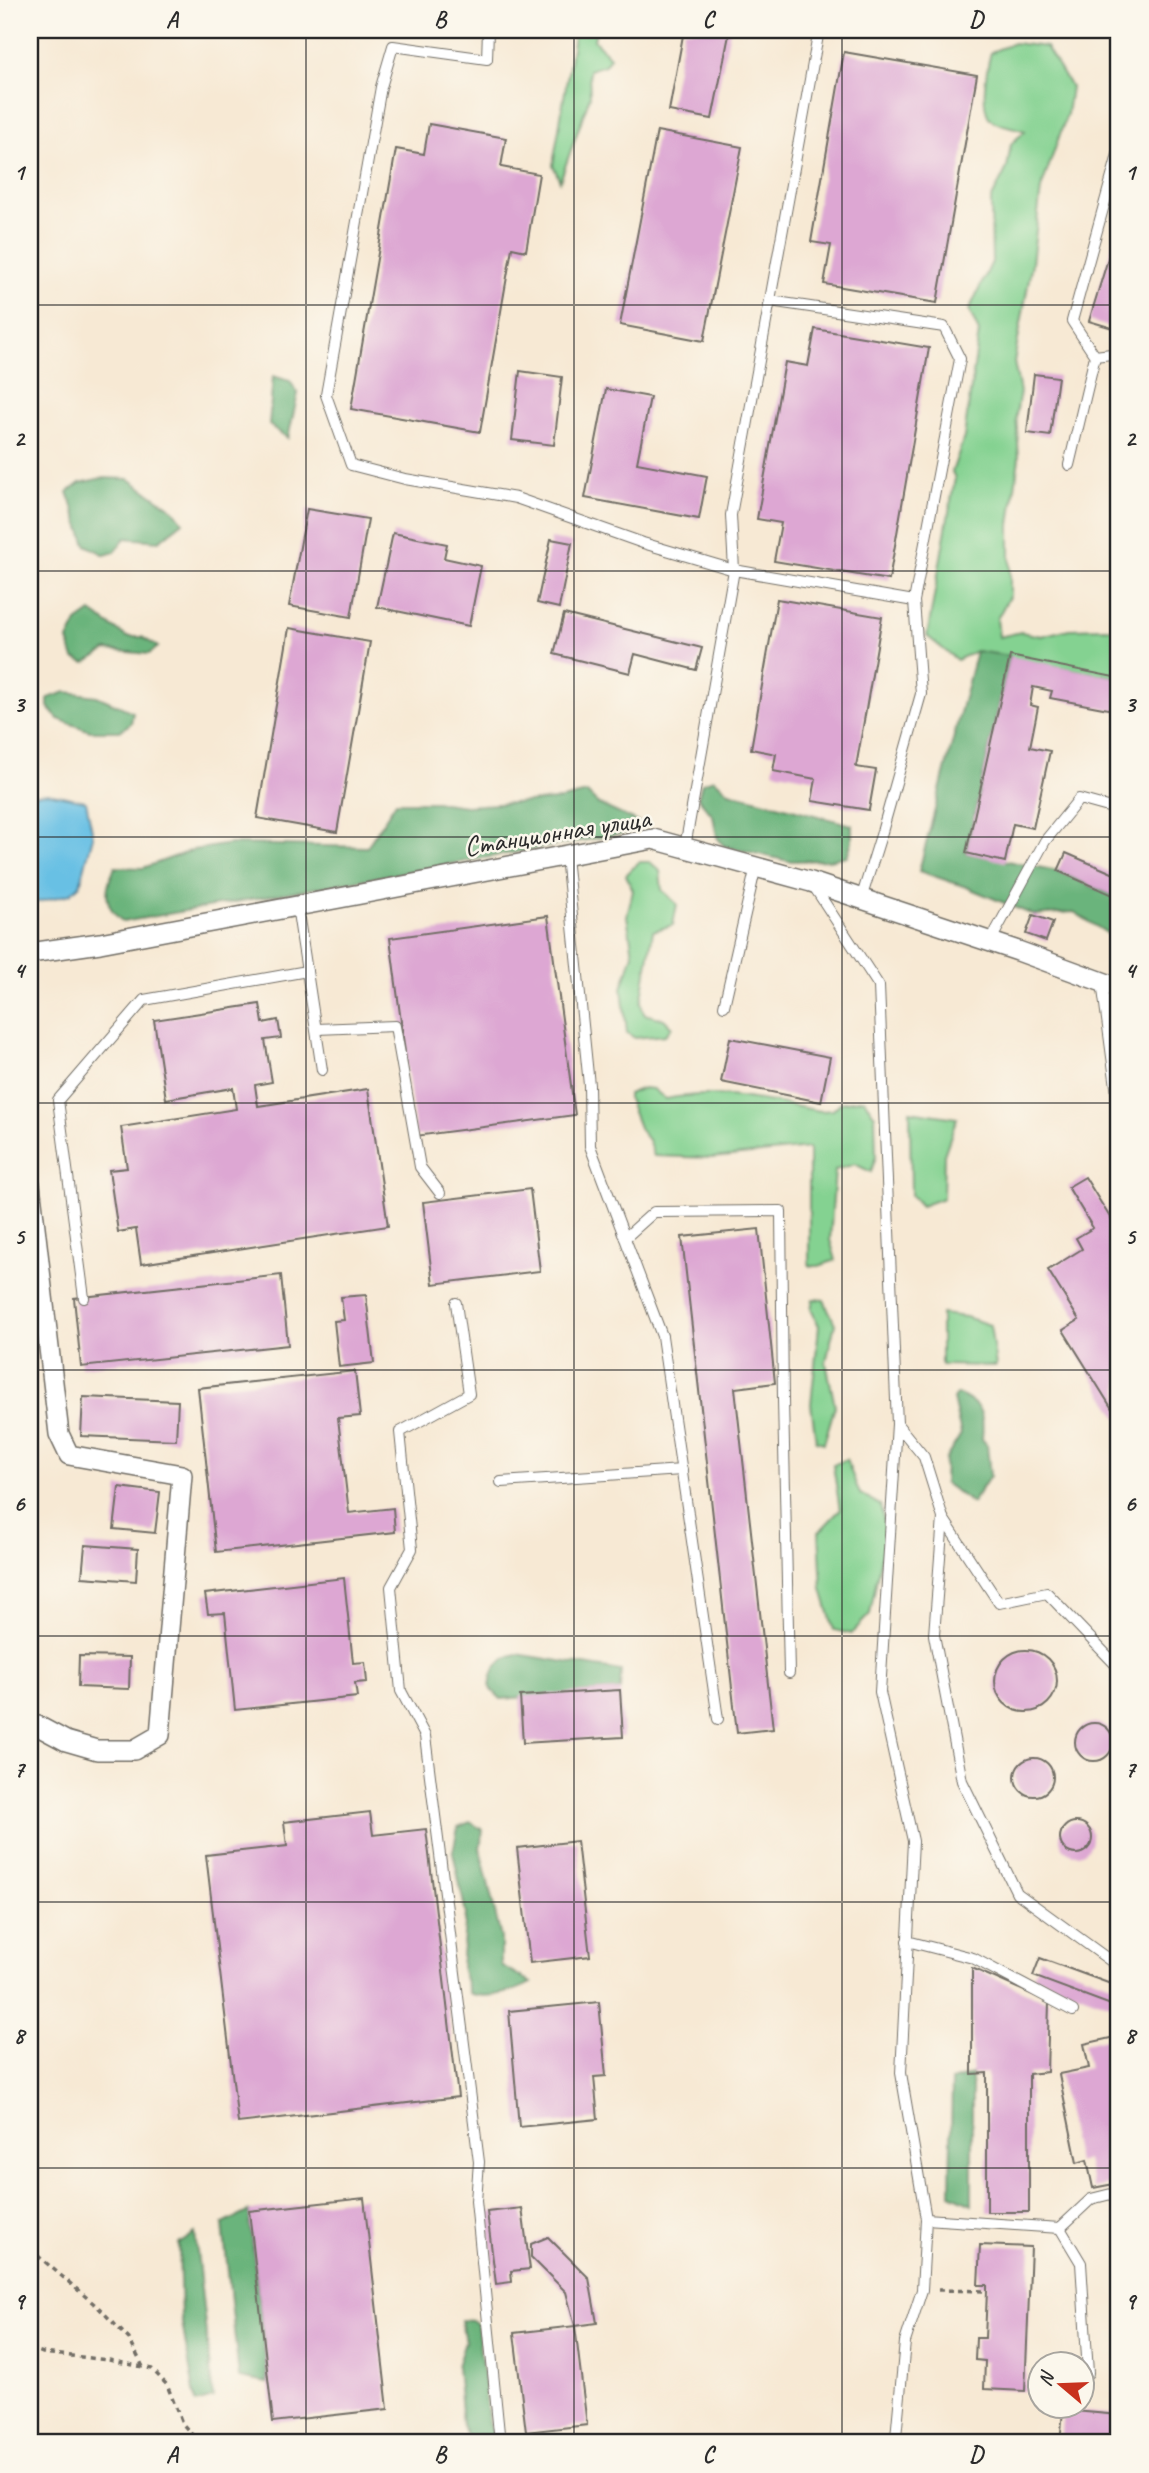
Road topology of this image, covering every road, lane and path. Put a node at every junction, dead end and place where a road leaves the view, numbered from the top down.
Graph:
1 (488, 30) edge
2 (819, 30) edge
3 (1119, 150) edge
4 (770, 301) junction
5 (1119, 353) edge
6 (1095, 356) junction
7 (1069, 466) dead end
8 (734, 570) junction
9 (914, 601) junction
10 (1119, 810) edge
11 (685, 846) junction
12 (566, 856) junction
13 (756, 866) junction
14 (811, 881) junction
15 (861, 899) junction
16 (297, 906) junction
17 (990, 942) junction
18 (30, 953) edge
19 (307, 971) junction
20 (1110, 985) edge
21 (723, 1006) dead end
22 (316, 1029) junction
23 (322, 1070) dead end
24 (1119, 1109) edge
25 (30, 1184) edge
26 (440, 1194) dead end
27 (625, 1238) junction
28 (84, 1298) dead end
29 (456, 1303) dead end
30 (897, 1424) junction
31 (682, 1470) junction
32 (501, 1482) dead end
33 (943, 1518) junction
34 (1119, 1668) edge
35 (789, 1673) dead end
36 (718, 1719) dead end
37 (38, 1726) dead end
38 (907, 1941) junction
39 (1119, 1967) edge
40 (1073, 2011) dead end
41 (1119, 2192) edge
42 (926, 2219) junction
43 (1060, 2228) junction
44 (30, 2249) edge
45 (922, 2290) junction
46 (987, 2291) dead end
47 (30, 2348) edge
48 (1087, 2350) edge
49 (144, 2367) junction
50 (199, 2443) edge
51 (500, 2443) edge
52 (902, 2443) edge

1 - 8 lane
2 - 4 lane
3 - 6 lane
4 - 8 lane
4 - 9 lane
5 - 6 lane
6 - 7 lane
8 - 9 lane
8 - 11 lane
9 - 15 lane
10 - 17 lane
11 - 12 street, Станционная улица
11 - 13 street, Станционная улица
12 - 16 street, Станционная улица
12 - 27 lane
13 - 14 street, Станционная улица
13 - 21 lane
14 - 15 street, Станционная улица
14 - 30 lane
15 - 17 street, Станционная улица
16 - 18 street, Станционная улица
16 - 19 lane
17 - 20 street, Станционная улица
19 - 22 lane
19 - 28 lane
20 - 24 lane
22 - 23 lane
22 - 26 lane
25 - 37 street
27 - 31 lane
27 - 35 lane
29 - 51 lane
30 - 33 lane
30 - 38 lane
31 - 32 lane
31 - 36 lane
33 - 34 lane
33 - 39 lane
38 - 40 lane
38 - 42 lane
41 - 43 lane
42 - 43 lane
42 - 45 lane
43 - 48 lane
44 - 49 path
45 - 46 path
45 - 52 lane
47 - 49 path
49 - 50 path

